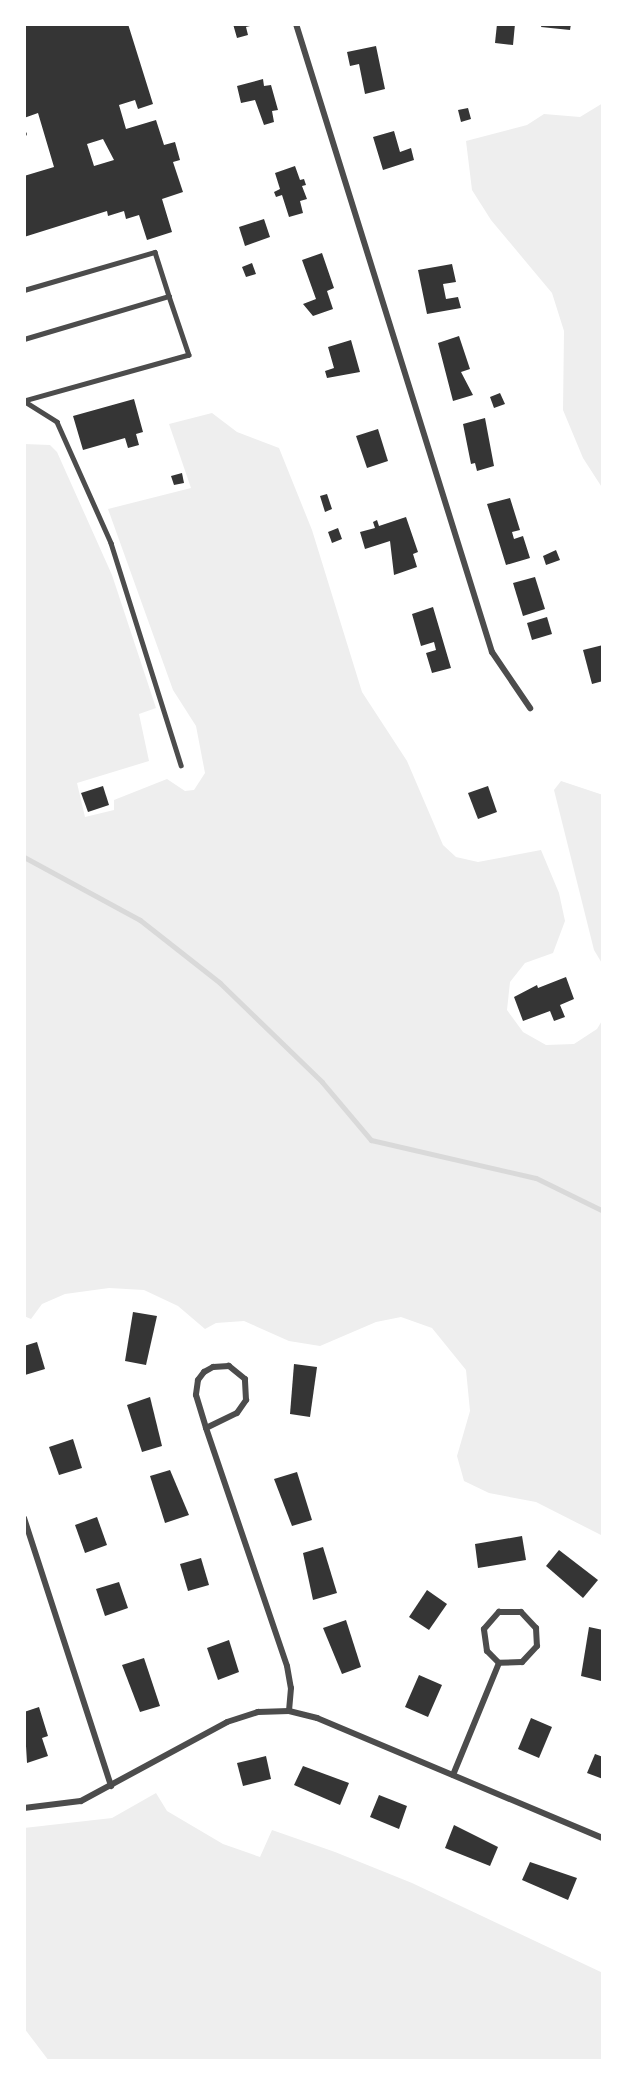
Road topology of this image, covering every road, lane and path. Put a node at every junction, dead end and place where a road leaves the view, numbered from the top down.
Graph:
1 (296, 24) edge
2 (24, 290) edge
3 (169, 296) junction
4 (24, 339) edge
5 (24, 401) edge
6 (530, 708) dead end
7 (181, 765) dead end
8 (206, 1428) junction
9 (24, 1518) edge
10 (499, 1663) junction
11 (289, 1711) junction
12 (453, 1775) junction
13 (111, 1786) junction
14 (24, 1808) edge
15 (603, 1838) edge

1 - 6 street
2 - 3 lane
3 - 4 lane
3 - 5 lane
5 - 7 lane
8 - 8 street
8 - 11 street
9 - 13 street
10 - 10 street
10 - 12 street
11 - 12 street
11 - 13 street
12 - 15 street
13 - 14 street

